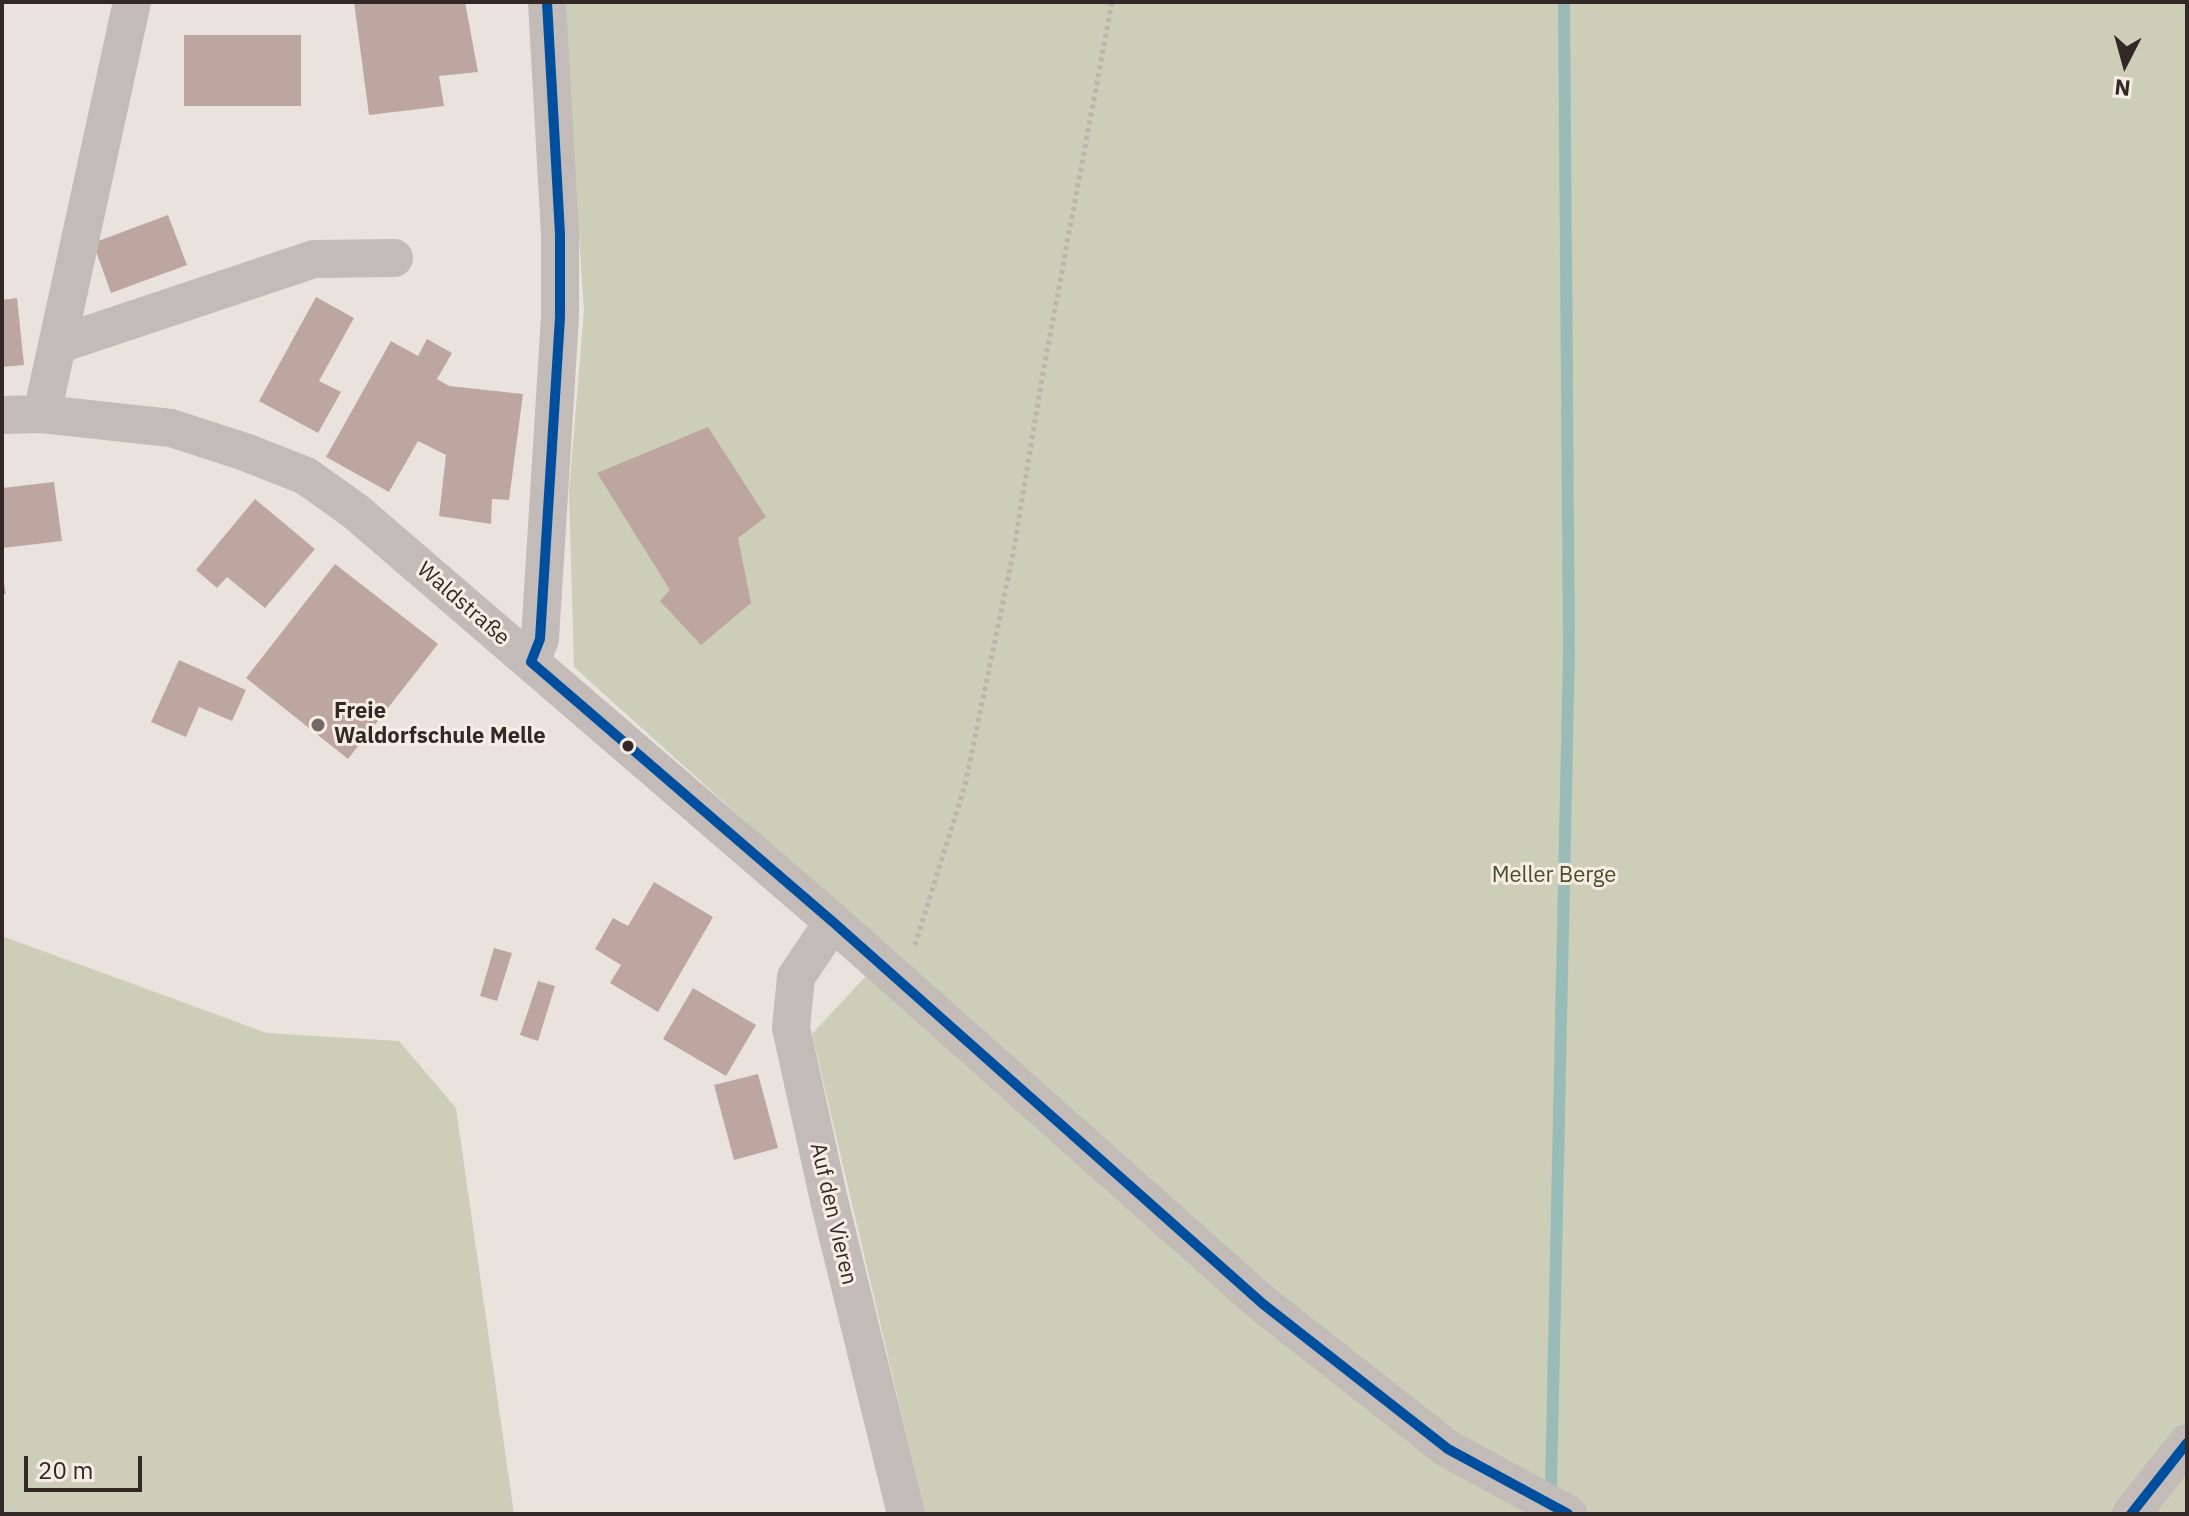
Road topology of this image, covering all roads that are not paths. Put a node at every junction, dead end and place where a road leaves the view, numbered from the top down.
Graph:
1 (132, 2) edge
2 (547, 2) edge
3 (394, 258) dead end
4 (57, 345) junction
5 (42, 414) junction
6 (2, 415) edge
7 (531, 662) junction
8 (833, 922) junction
9 (2187, 1443) edge
10 (906, 1514) edge
11 (1568, 1514) edge
12 (2131, 1514) edge

1 - 4 street
2 - 7 street
3 - 4 street
4 - 5 street
5 - 6 street, Waldstraße
5 - 7 street, Waldstraße
7 - 8 street, Waldstraße
8 - 10 street, Auf den Vieren
8 - 11 street, Waldstraße
9 - 12 street

